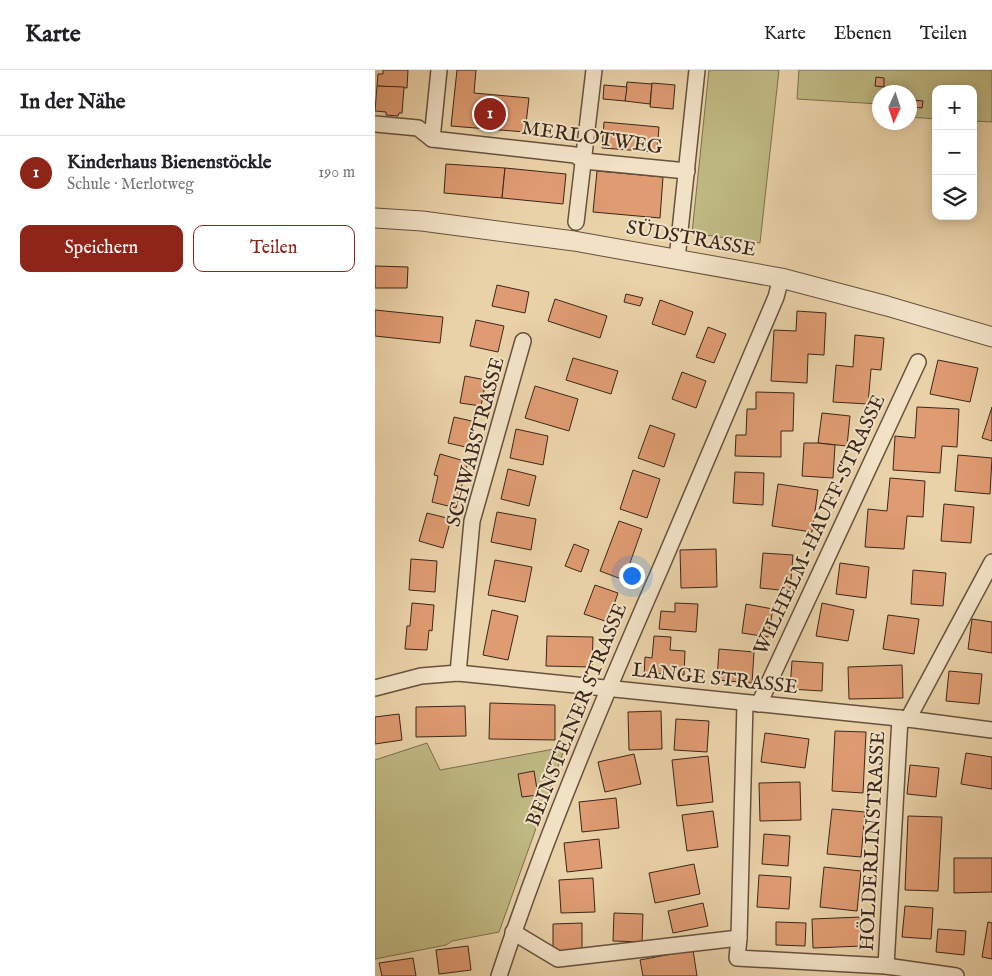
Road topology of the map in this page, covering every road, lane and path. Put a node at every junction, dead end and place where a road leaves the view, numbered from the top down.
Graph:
1 (439, 70) edge
2 (594, 70) edge
3 (697, 70) edge
4 (375, 124) edge
5 (432, 139) junction
6 (585, 161) junction
7 (687, 171) junction
8 (375, 218) edge
9 (576, 222) dead end
10 (677, 260) junction
11 (781, 278) junction
12 (992, 337) edge
13 (523, 342) dead end
14 (918, 362) dead end
15 (992, 562) edge
16 (458, 673) junction
17 (375, 688) edge
18 (608, 688) junction
19 (752, 704) junction
20 (904, 719) junction
21 (992, 730) edge
22 (513, 932) junction
23 (739, 938) junction
24 (886, 966) junction
25 (499, 976) edge
26 (956, 976) edge

1 - 5 street
2 - 6 street
3 - 7 street
4 - 5 street, MERLOTWEG
5 - 6 street, MERLOTWEG
6 - 7 street, MERLOTWEG
6 - 9 street
7 - 10 street
8 - 10 street, SÜDSTRASSE
10 - 11 street, SÜDSTRASSE
11 - 12 street, SÜDSTRASSE
11 - 18 street, BEINSTEINER STRASSE
13 - 16 street, SCHWABSTRASSE
14 - 19 street, WILHELM-HAUFF-STRASSE
15 - 20 street, HÖLDERLINSTRASSE
16 - 17 street, LANGE STRASSE
16 - 18 street, LANGE STRASSE
18 - 19 street, LANGE STRASSE
18 - 22 street, BEINSTEINER STRASSE
19 - 20 street, LANGE STRASSE
19 - 23 street, WILHELM-HAUFF-STRASSE
20 - 21 street, LANGE STRASSE
20 - 24 street, HÖLDERLINSTRASSE
22 - 23 street
22 - 25 street, BEINSTEINER STRASSE
23 - 24 street, WILHELM-HAUFF-STRASSE
24 - 26 street

